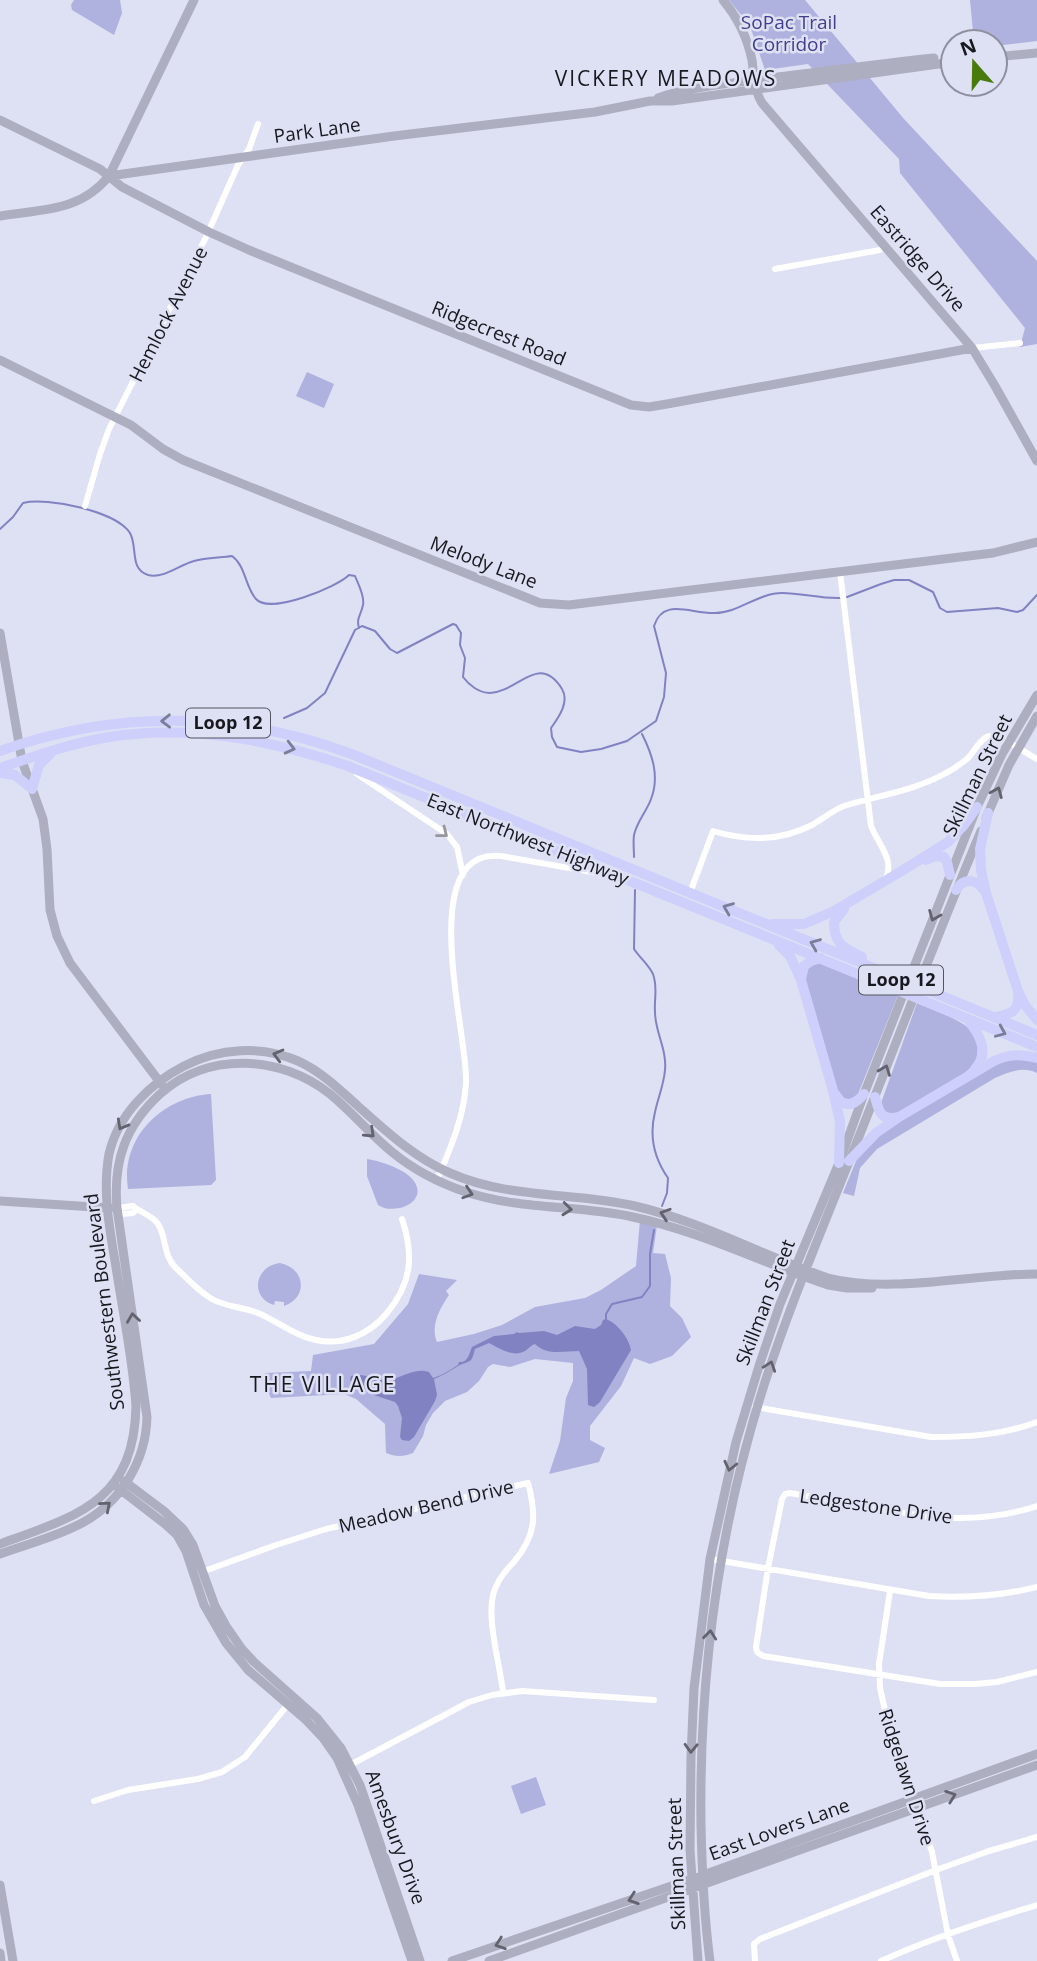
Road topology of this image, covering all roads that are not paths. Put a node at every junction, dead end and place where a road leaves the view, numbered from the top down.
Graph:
1 (194, 0) edge
2 (723, 0) edge
3 (1033, 51) edge
4 (1009, 54) edge
5 (939, 60) edge
6 (1037, 63) edge
7 (755, 84) junction
8 (0, 120) edge
9 (258, 124) dead end
10 (244, 157) junction
11 (109, 176) junction
12 (0, 216) edge
13 (209, 232) junction
14 (885, 247) junction
15 (775, 269) dead end
16 (1020, 343) dead end
17 (972, 348) junction
18 (0, 360) edge
19 (116, 417) junction
20 (1037, 461) edge
21 (85, 506) dead end
22 (1037, 542) edge
23 (839, 572) junction
24 (0, 633) edge
25 (2, 651) edge
26 (1037, 695) edge
27 (1037, 716) edge
28 (124, 723) junction
29 (125, 735) junction
30 (1008, 743) junction
31 (19, 744) junction
32 (1018, 749) junction
33 (0, 751) edge
34 (54, 751) junction
35 (1037, 760) edge
36 (22, 761) junction
37 (348, 766) junction
38 (358, 770) junction
39 (0, 771) edge
40 (407, 777) junction
41 (32, 789) junction
42 (868, 801) junction
43 (977, 807) junction
44 (988, 813) junction
45 (889, 861) junction
46 (907, 868) junction
47 (463, 875) junction
48 (950, 875) junction
49 (620, 876) junction
50 (882, 882) junction
51 (956, 890) junction
52 (656, 891) junction
53 (690, 893) junction
54 (986, 893) junction
55 (766, 924) junction
56 (773, 940) junction
57 (821, 958) junction
58 (879, 970) junction
59 (801, 980) junction
60 (1018, 991) junction
61 (966, 1017) junction
62 (991, 1017) junction
63 (1037, 1020) edge
64 (1037, 1035) edge
65 (1037, 1048) edge
66 (1037, 1058) edge
67 (964, 1077) junction
68 (162, 1085) junction
69 (832, 1087) junction
70 (864, 1094) junction
71 (874, 1097) junction
72 (899, 1117) junction
73 (844, 1162) junction
74 (441, 1170) junction
75 (437, 1181) junction
76 (0, 1202) edge
77 (634, 1206) junction
78 (112, 1208) junction
79 (632, 1216) junction
80 (402, 1219) dead end
81 (705, 1234) junction
82 (800, 1271) junction
83 (1037, 1273) edge
84 (140, 1394) junction
85 (747, 1405) junction
86 (757, 1407) junction
87 (1037, 1422) edge
88 (115, 1480) junction
89 (124, 1486) junction
90 (1037, 1506) edge
91 (0, 1544) edge
92 (0, 1554) edge
93 (710, 1559) junction
94 (721, 1560) junction
95 (768, 1568) junction
96 (198, 1574) junction
97 (1037, 1587) edge
98 (891, 1591) junction
99 (1037, 1672) edge
100 (878, 1675) junction
101 (503, 1692) junction
102 (292, 1700) junction
103 (654, 1700) dead end
104 (693, 1702) junction
105 (704, 1703) junction
106 (1037, 1754) edge
107 (1037, 1765) edge
108 (347, 1766) junction
109 (94, 1801) dead end
110 (917, 1803) junction
111 (1037, 1837) edge
112 (384, 1868) junction
113 (936, 1870) junction
114 (697, 1882) junction
115 (0, 1885) edge
116 (1037, 1905) edge
117 (549, 1927) junction
118 (948, 1935) junction
119 (553, 1939) junction
120 (0, 1953) edge
121 (1, 1961) edge
122 (13, 1961) edge
123 (412, 1961) edge
124 (420, 1961) edge
125 (452, 1961) edge
126 (489, 1961) edge
127 (698, 1961) edge
128 (710, 1961) edge
129 (755, 1961) edge
130 (881, 1961) edge
131 (957, 1961) edge

1 - 11 street
2 - 7 street
3 - 4 street
3 - 6 street
5 - 7 street, Park Lane
7 - 10 street, Park Lane
7 - 14 street, Eastridge Drive
8 - 11 street, Ridgecrest Road
9 - 10 street, Hemlock Avenue
10 - 11 street, Park Lane
10 - 13 street, Hemlock Avenue
11 - 12 street
11 - 13 street, Ridgecrest Road
13 - 17 street, Ridgecrest Road
13 - 19 street, Hemlock Avenue
14 - 15 street
14 - 17 street, Eastridge Drive
16 - 17 street, Ridgecrest Road
17 - 20 street, Eastridge Drive
18 - 19 street, Melody Lane
19 - 21 street, Hemlock Avenue
19 - 23 street, Melody Lane
22 - 23 street, Melody Lane
23 - 42 street
24 - 25 street
25 - 31 street
26 - 30 street, Skillman Street
27 - 32 street, Skillman Street
28 - 29 main road
28 - 31 main road, East Northwest Highway / Loop 12
40 -> 28 main road, East Northwest Highway / Loop 12
29 - 34 main road, East Northwest Highway / Loop 12
29 -> 37 main road, East Northwest Highway / Loop 12
30 - 32 street
30 - 42 street
30 - 43 street, Skillman Street
31 - 33 main road, East Northwest Highway / Loop 12
31 - 36 street
32 - 35 street
44 -> 32 street, Skillman Street
34 - 36 main road, East Northwest Highway / Loop 12
34 - 41 main road
36 - 39 main road, East Northwest Highway / Loop 12
36 - 41 street
37 - 38 main road, East Northwest Highway / Loop 12
37 -> 47 street
38 - 40 main road
38 - 49 main road, East Northwest Highway / Loop 12
39 - 41 main road
40 - 53 main road, East Northwest Highway / Loop 12
41 - 68 street
42 - 45 street
42 - 53 street
43 - 46 main road
43 - 48 street, Skillman Street
44 - 51 street, Skillman Street
44 - 54 main road
45 - 46 street
45 - 50 street
46 - 50 main road
47 - 49 street
47 - 74 street
48 - 58 main road
48 -> 70 street, Skillman Street
49 - 52 main road, East Northwest Highway / Loop 12
50 - 55 main road
51 - 54 main road
71 -> 51 street, Skillman Street
52 - 53 main road
52 - 56 main road, East Northwest Highway / Loop 12
55 -> 53 main road, East Northwest Highway / Loop 12
54 - 60 main road
58 -> 55 main road, East Northwest Highway / Loop 12
56 - 57 main road, East Northwest Highway / Loop 12
56 - 59 main road
57 - 59 main road
57 - 61 main road, East Northwest Highway / Loop 12
58 - 62 main road, East Northwest Highway / Loop 12
59 - 69 main road
60 - 62 main road
60 - 63 main road
61 -> 65 main road, East Northwest Highway / Loop 12
61 - 67 main road
62 - 64 main road, East Northwest Highway / Loop 12
66 - 67 main road
67 - 72 main road
74 -> 68 street, Southwestern Boulevard
68 -> 75 street, Southwestern Boulevard
68 - 78 street, Southwestern Boulevard
69 - 70 main road
69 - 73 main road
70 - 73 street, Skillman Street
71 - 72 main road
71 - 73 street, Skillman Street
72 - 73 main road
73 - 82 street, Skillman Street
74 - 75 street
74 - 77 street, Southwestern Boulevard
75 -> 79 street, Southwestern Boulevard
76 - 78 street
77 - 79 street
81 -> 77 street, Southwestern Boulevard
78 - 80 street
78 - 84 street, Southwestern Boulevard
79 - 81 street, Southwestern Boulevard
81 - 82 street, Southwestern Boulevard
82 - 83 street, Southwestern Boulevard
82 - 85 street, Skillman Street
86 -> 82 street, Skillman Street
84 - 88 street, Southwestern Boulevard
84 - 89 street, Southwestern Boulevard
85 - 86 street
85 -> 93 street, Skillman Street
86 - 87 street
86 - 94 street, Skillman Street
88 - 89 street, Amesbury Drive
88 - 91 street, Southwestern Boulevard
92 -> 89 street, Southwestern Boulevard
89 - 96 street, Amesbury Drive
90 - 95 street, Ledgestone Drive
93 - 94 street
93 - 104 street, Skillman Street
94 - 95 street
105 -> 94 street, Skillman Street
95 - 98 street
95 - 100 street, Ledgestone Drive
96 - 101 street, Meadow Bend Drive
96 - 102 street, Amesbury Drive
97 - 98 street
98 - 100 street, Ridgelawn Drive
99 - 100 street
100 - 110 street, Ridgelawn Drive
101 - 103 street
101 - 108 street
102 - 108 street, Amesbury Drive
102 - 109 street
104 - 105 street
104 -> 114 street, Skillman Street
105 - 114 street, Skillman Street
106 - 110 street, East Lovers Lane
110 -> 107 street, East Lovers Lane
108 - 112 street, Amesbury Drive
110 - 113 street, Ridgelawn Drive
110 - 114 street, East Lovers Lane
111 - 113 street
112 - 123 street, Amesbury Drive
112 - 124 street, Amesbury Drive
113 - 118 street, Ridgelawn Drive
113 - 129 street
114 -> 117 street, East Lovers Lane
114 - 119 street, East Lovers Lane
114 - 127 street, Skillman Street
114 - 128 street, Skillman Street
115 - 122 street
116 - 118 street
117 - 119 street
117 -> 125 street, East Lovers Lane
118 - 130 street
118 - 131 street, Ridgelawn Drive
119 - 126 street, East Lovers Lane
120 - 121 street

